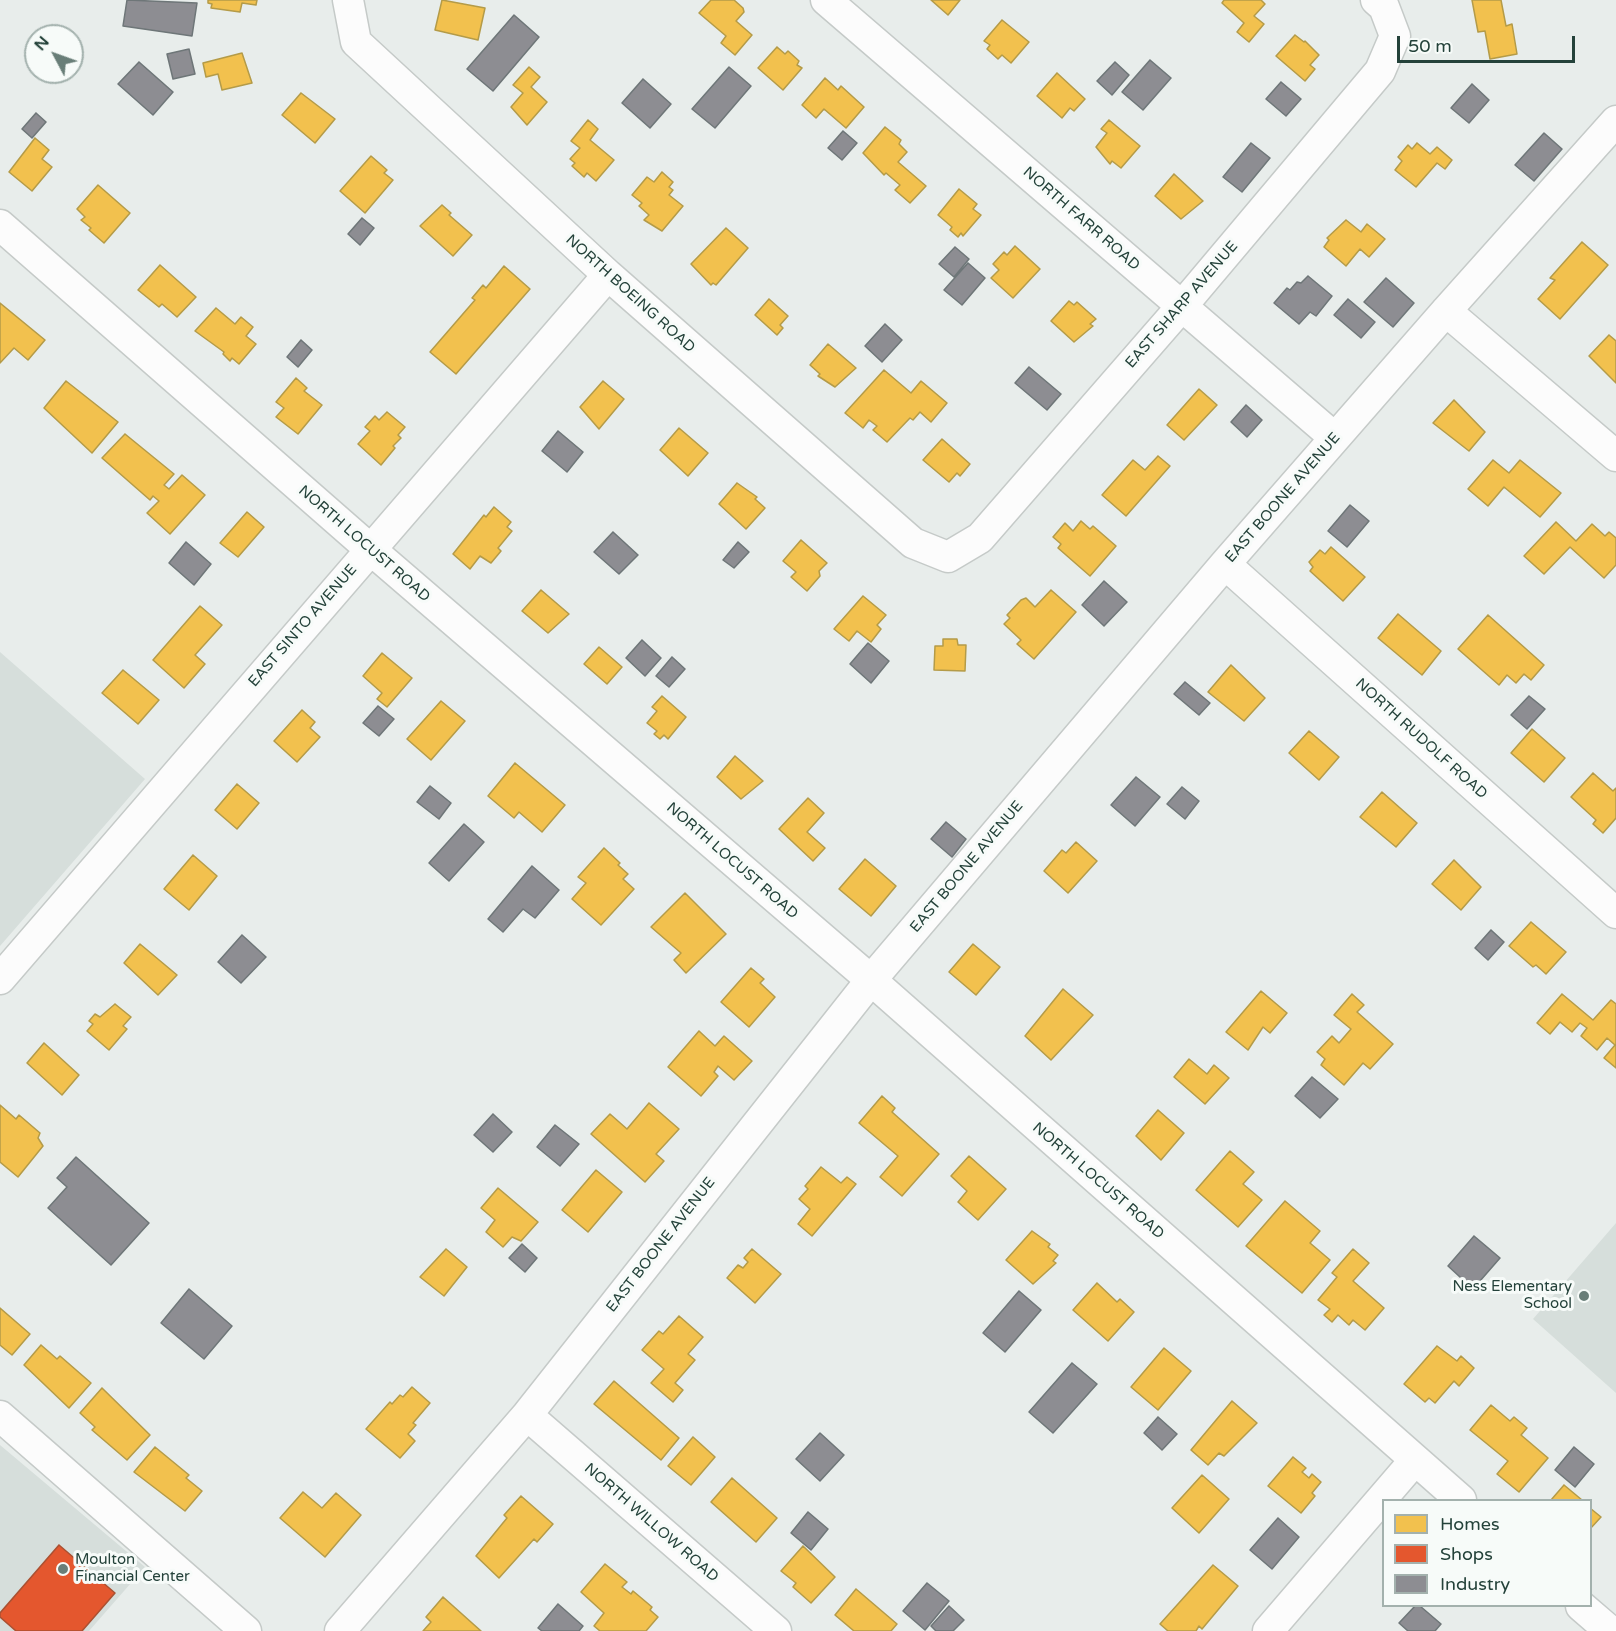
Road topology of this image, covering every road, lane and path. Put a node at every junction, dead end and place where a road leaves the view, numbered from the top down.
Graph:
1 (347, 0) edge
2 (826, 0) edge
3 (1376, 0) edge
4 (1616, 121) edge
5 (0, 225) edge
6 (608, 275) junction
7 (1182, 306) junction
8 (1446, 311) junction
9 (1335, 438) junction
10 (1616, 456) edge
11 (370, 549) junction
12 (948, 557) joint
13 (1225, 564) junction
14 (1616, 913) edge
15 (0, 979) edge
16 (871, 980) junction
17 (526, 1415) junction
18 (0, 1416) edge
19 (1415, 1460) junction
20 (1460, 1499) edge
21 (1583, 1607) edge
22 (246, 1631) edge
23 (340, 1631) edge
24 (776, 1631) edge
25 (1268, 1631) edge
26 (1610, 1631) edge

1 - 6 street, NORTH BOEING ROAD
2 - 7 street, NORTH FARR ROAD
3 - 7 street, EAST SHARP AVENUE
4 - 8 street, EAST BOONE AVENUE
5 - 11 street, NORTH LOCUST ROAD
6 - 11 street, EAST SINTO AVENUE
6 - 12 street, NORTH BOEING ROAD
7 - 9 street, NORTH FARR ROAD
7 - 12 street, EAST SHARP AVENUE
8 - 9 street, EAST BOONE AVENUE
8 - 10 street
9 - 13 street, EAST BOONE AVENUE
11 - 15 street, EAST SINTO AVENUE
11 - 16 street, NORTH LOCUST ROAD
13 - 14 street, NORTH RUDOLF ROAD
13 - 16 street, EAST BOONE AVENUE
16 - 17 street, EAST BOONE AVENUE
16 - 19 street, NORTH LOCUST ROAD
17 - 23 street, EAST BOONE AVENUE
17 - 24 street, NORTH WILLOW ROAD
18 - 22 street
19 - 20 street, NORTH LOCUST ROAD
19 - 25 street
21 - 26 street

